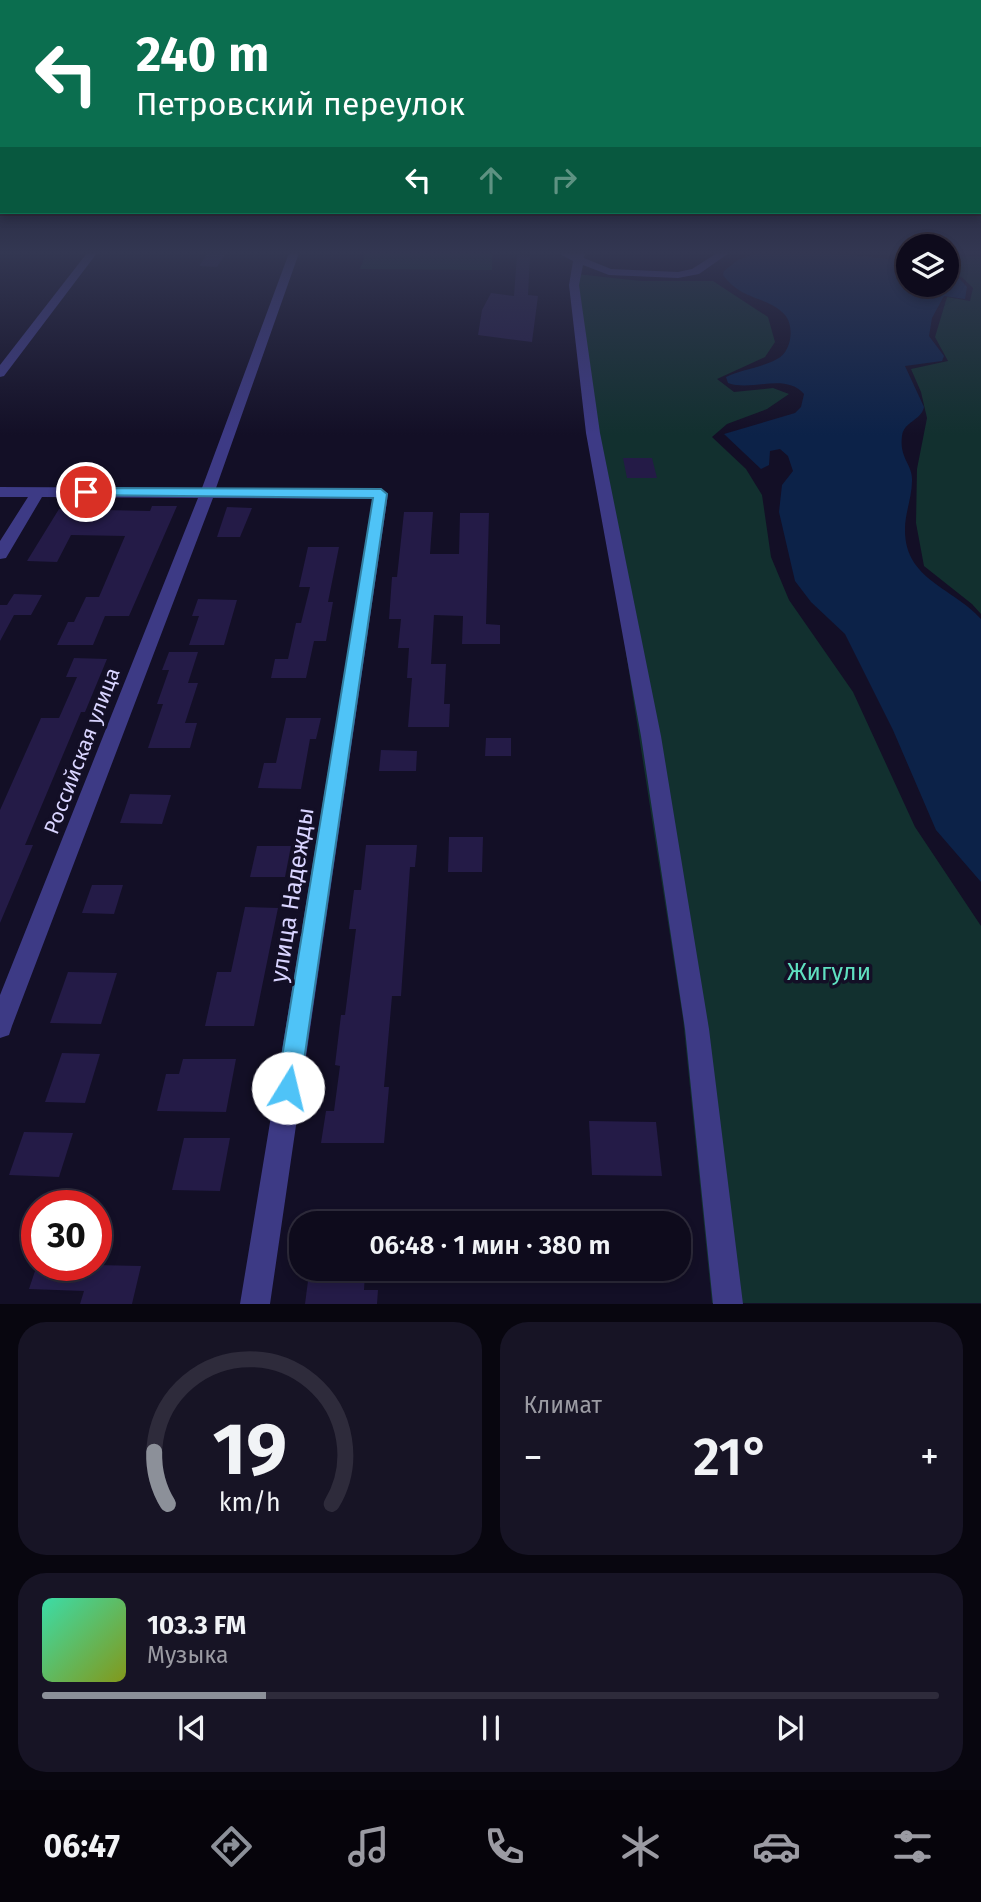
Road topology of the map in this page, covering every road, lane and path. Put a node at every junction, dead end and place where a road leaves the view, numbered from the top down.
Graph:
1 (45, 314) edge
2 (272, 314) edge
3 (578, 314) edge
4 (0, 373) edge
5 (0, 492) edge
6 (38, 492) junction
7 (207, 494) junction
8 (0, 554) edge
9 (0, 1026) edge
10 (255, 1304) edge
11 (728, 1304) edge

1 - 4 street
2 - 7 street, Российская улица
3 - 11 street
5 - 6 street
6 - 7 street
6 - 8 street
7 - 9 street, Российская улица
7 - 10 street, улица Надежды

